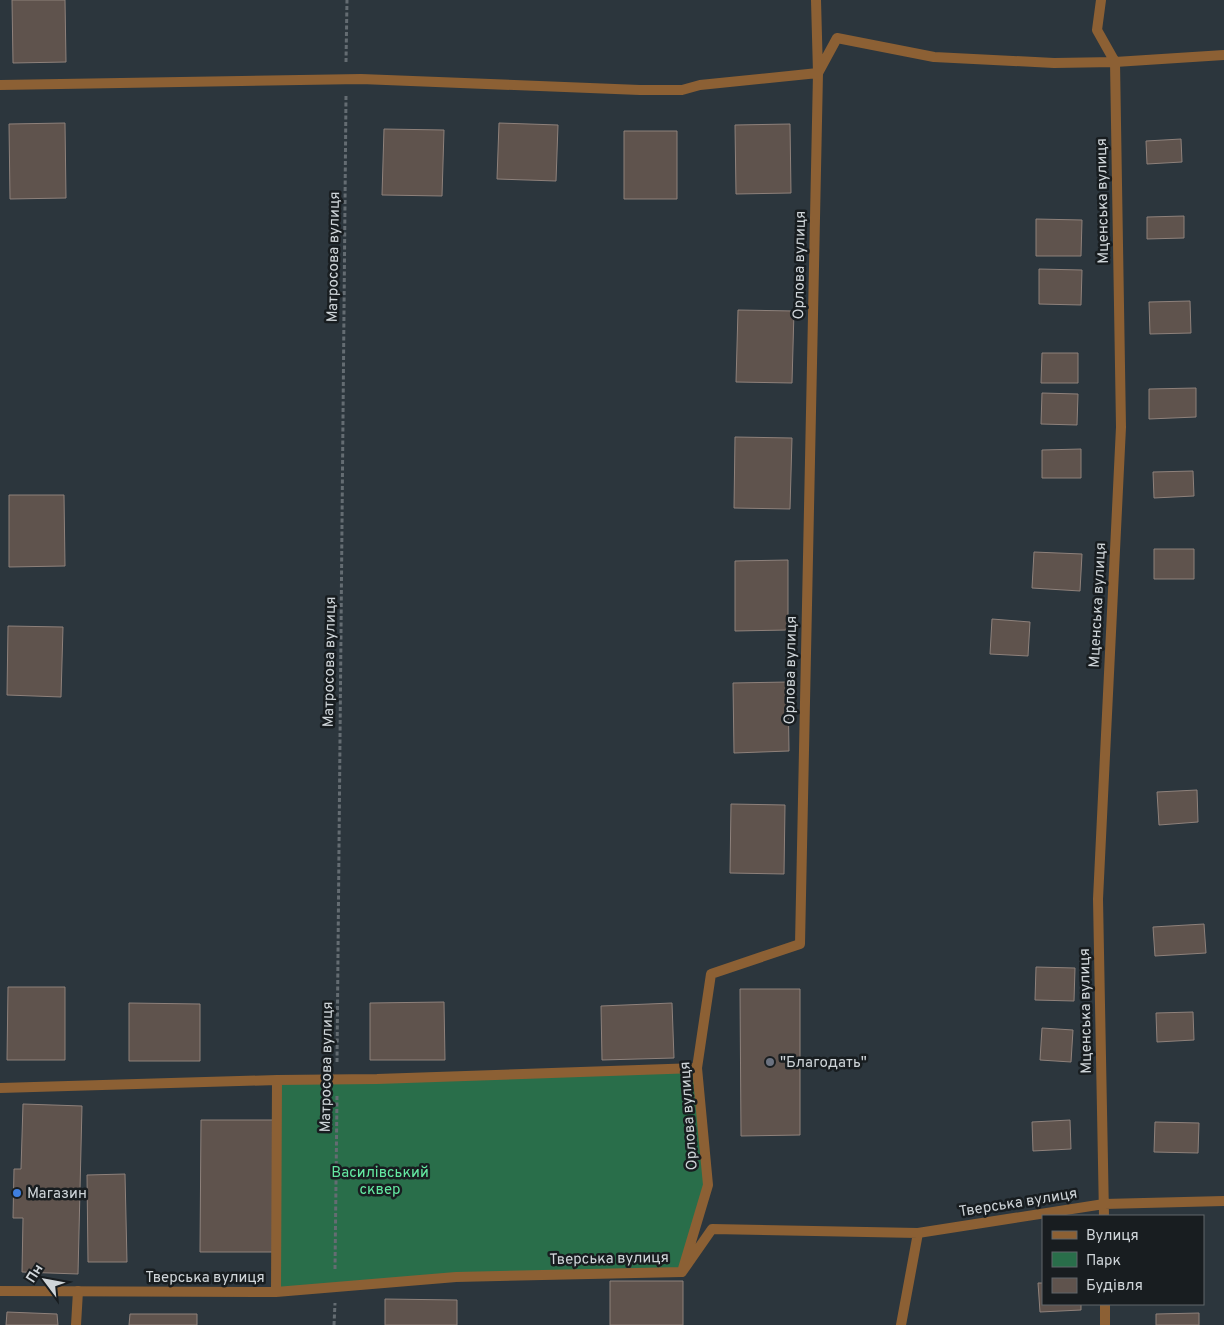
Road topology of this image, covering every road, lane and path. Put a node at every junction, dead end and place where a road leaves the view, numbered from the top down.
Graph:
1 (347, 0) edge
2 (816, 0) edge
3 (1101, 0) edge
4 (1224, 55) edge
5 (1115, 62) junction
6 (818, 73) junction
7 (346, 80) junction
8 (0, 85) edge
9 (697, 1068) junction
10 (337, 1079) junction
11 (277, 1080) junction
12 (0, 1088) edge
13 (1224, 1200) edge
14 (1104, 1204) junction
15 (1104, 1215) edge
16 (918, 1233) junction
17 (682, 1272) junction
18 (335, 1287) junction
19 (0, 1291) edge
20 (78, 1291) junction
21 (276, 1292) junction
22 (1105, 1305) edge
23 (76, 1325) edge
24 (334, 1325) edge
25 (901, 1325) edge
26 (1105, 1325) edge

1 - 7 path, Матросова вулиця
2 - 6 street, Орлова вулиця
3 - 5 street, Мценська вулиця
4 - 5 street
5 - 6 street
5 - 14 street, Мценська вулиця
6 - 7 street
6 - 9 street, Орлова вулиця
7 - 8 street
7 - 10 path, Матросова вулиця
9 - 10 street
9 - 17 street, Орлова вулиця
10 - 11 street
10 - 18 path, Матросова вулиця
11 - 12 street
11 - 21 street
13 - 14 street, Тверська вулиця
14 - 15 street, Мценська вулиця
14 - 16 street, Тверська вулиця
16 - 17 street, Тверська вулиця
16 - 25 street
17 - 18 street, Тверська вулиця
18 - 21 street, Тверська вулиця
18 - 24 path, Матросова вулиця
19 - 20 street, Тверська вулиця
20 - 21 street, Тверська вулиця
20 - 23 street
22 - 26 street

